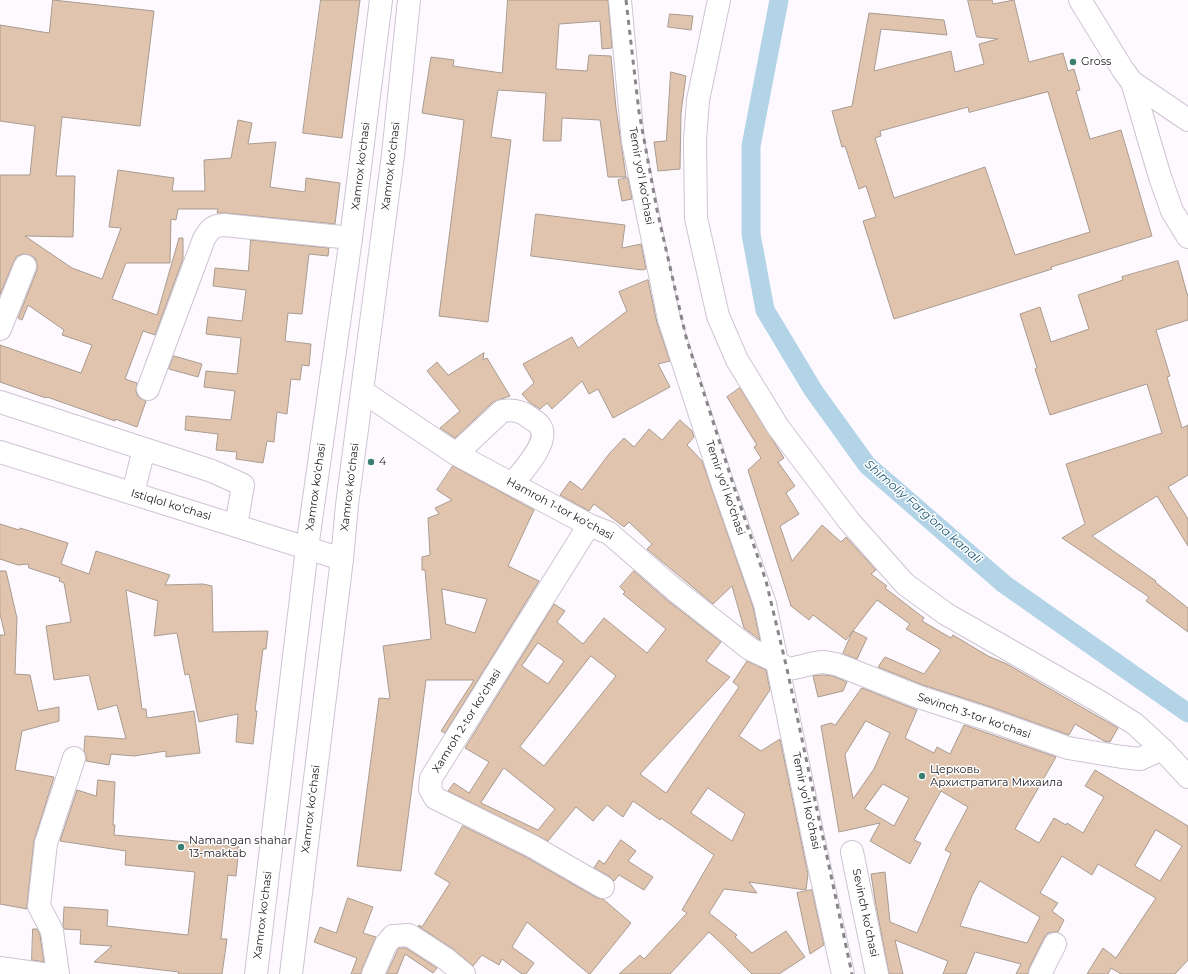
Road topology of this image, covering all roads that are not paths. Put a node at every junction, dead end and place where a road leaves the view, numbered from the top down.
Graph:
1 (381, 0) edge
2 (409, 0) edge
3 (620, 0) edge
4 (719, 0) edge
5 (1080, 0) edge
6 (1132, 82) junction
7 (1188, 120) edge
8 (1180, 209) edge
9 (1188, 237) edge
10 (351, 238) junction
11 (26, 266) dead end
12 (0, 330) edge
13 (148, 389) dead end
14 (362, 391) junction
15 (0, 402) edge
16 (144, 449) junction
17 (0, 452) edge
18 (456, 454) junction
19 (512, 484) junction
20 (133, 493) junction
21 (589, 524) junction
22 (236, 526) junction
23 (306, 548) junction
24 (342, 559) junction
25 (783, 666) junction
26 (1162, 749) junction
27 (74, 758) dead end
28 (1188, 777) edge
29 (852, 852) dead end
30 (602, 888) dead end
31 (1055, 944) dead end
32 (0, 968) edge
33 (42, 974) edge
34 (58, 974) edge
35 (256, 974) edge
36 (291, 974) edge
37 (373, 974) edge
38 (464, 974) edge
39 (843, 974) edge
40 (877, 974) edge
41 (1040, 974) edge

1 - 10 street, Xamrox ko'chasi
2 - 14 street, Xamrox koʻchasi
3 - 25 street, Temir yoʻl koʻchasi
4 - 26 street
5 - 6 street
6 - 7 street
6 - 8 street
8 - 9 street
10 - 13 street
10 - 23 street, Xamrox ko'chasi
11 - 12 street
14 - 18 street, Hamroh 1-tor koʻchasi
14 - 24 street, Xamrox koʻchasi
15 - 16 street
16 - 20 street
16 - 22 street
17 - 20 street, Istiqlol koʻchasi
18 - 19 street, Hamroh 1-tor koʻchasi
18 - 19 street
19 - 21 street, Hamroh 1-tor koʻchasi
20 - 22 street, Istiqlol koʻchasi
21 - 25 street, Hamroh 1-tor koʻchasi
21 - 30 street, Xamroh 2-tor koʻchasi
22 - 23 street, Istiqlol koʻchasi
23 - 24 street, Istiqlol koʻchasi
23 - 35 street, Xamrox ko'chasi
24 - 36 street, Xamrox koʻchasi
25 - 26 street, Sevinch 3-tor koʻchasi
25 - 39 street, Temir yoʻl koʻchasi
26 - 28 street
27 - 34 street
29 - 40 street, Sevinch koʻchasi
31 - 41 street
32 - 33 street
37 - 38 street

